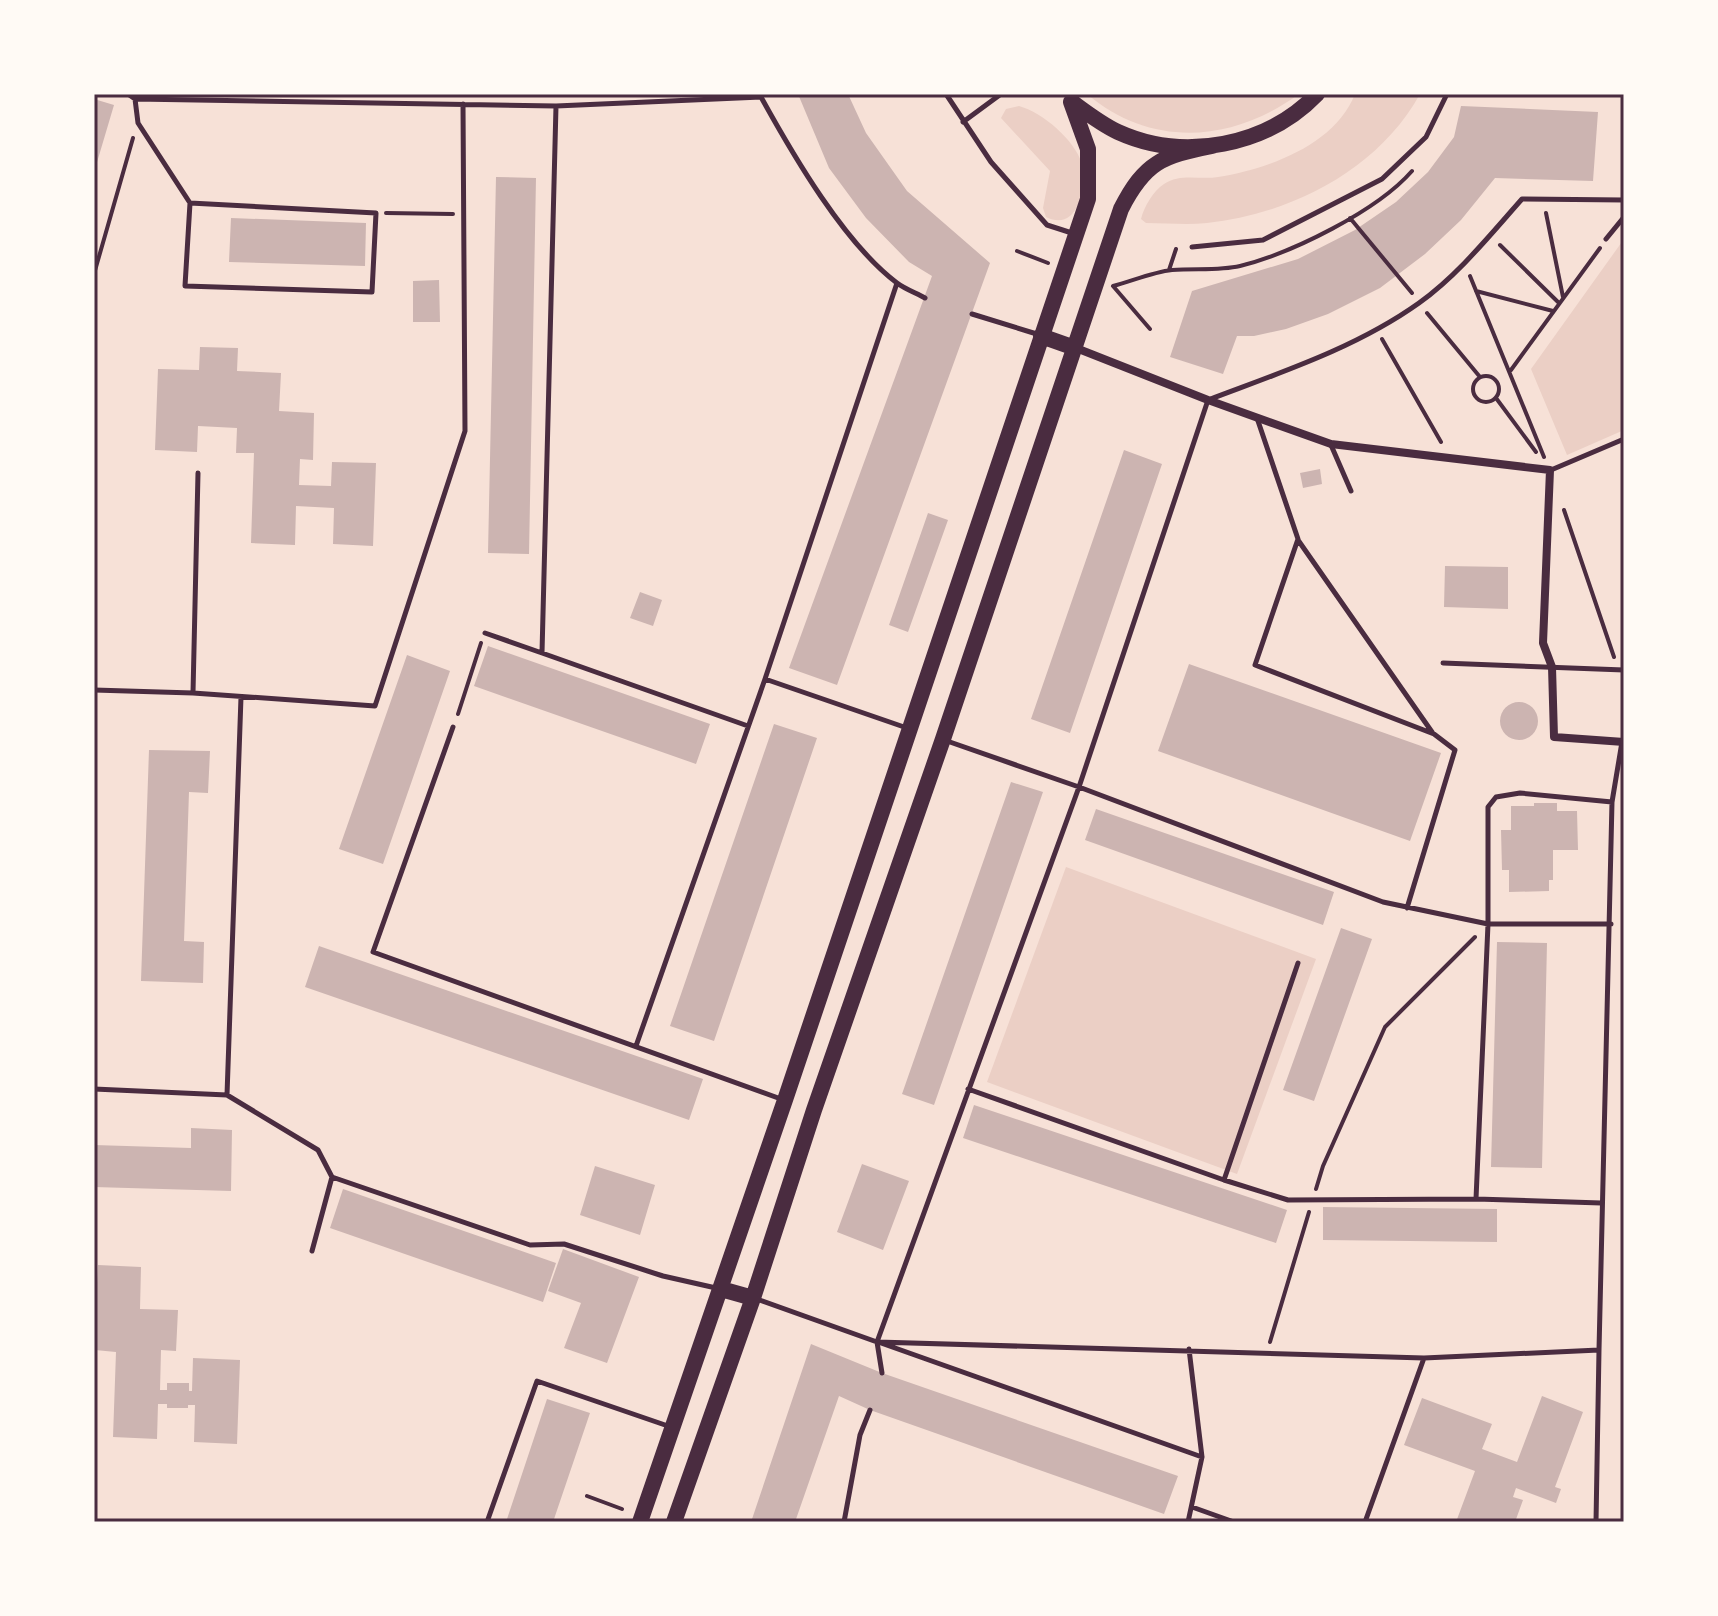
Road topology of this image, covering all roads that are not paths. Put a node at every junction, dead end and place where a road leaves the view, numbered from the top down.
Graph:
1 (128, 94) edge
2 (946, 94) edge
3 (1001, 94) edge
4 (1317, 94) edge
5 (1447, 94) edge
6 (761, 96) edge
7 (1067, 98) edge
8 (135, 99) junction
9 (463, 104) junction
10 (556, 106) junction
11 (963, 122) junction
12 (1212, 146) junction
13 (1624, 200) edge
14 (190, 203) junction
15 (1624, 217) edge
16 (1076, 234) junction
17 (1606, 239) road end
18 (1192, 247) dead end
19 (897, 283) junction
20 (925, 298) dead end
21 (972, 314) dead end
22 (1041, 336) junction
23 (1075, 348) junction
24 (1208, 400) junction
25 (1257, 418) junction
26 (1624, 439) edge
27 (1331, 444) junction
28 (1550, 470) junction
29 (198, 473) dead end
30 (1351, 491) dead end
31 (1298, 539) junction
32 (485, 633) road end
33 (542, 653) junction
34 (1443, 663) dead end
35 (1552, 667) junction
36 (1621, 670) edge
37 (765, 679) junction
38 (94, 690) edge
39 (193, 693) junction
40 (241, 697) junction
41 (748, 726) junction
42 (453, 727) road end
43 (908, 729) junction
44 (1434, 734) junction
45 (943, 739) junction
46 (1623, 742) edge
47 (1079, 787) junction
48 (1612, 802) junction
49 (1407, 908) junction
50 (1488, 924) junction
51 (1611, 924) junction
52 (1298, 963) dead end
53 (636, 1046) junction
54 (94, 1089) edge
55 (968, 1089) junction
56 (227, 1095) junction
57 (785, 1100) junction
58 (814, 1110) junction
59 (332, 1177) junction
60 (1224, 1180) junction
61 (1476, 1199) junction
62 (1601, 1203) junction
63 (312, 1251) dead end
64 (721, 1289) junction
65 (753, 1298) junction
66 (877, 1342) junction
67 (1189, 1349) junction
68 (1599, 1350) junction
69 (1424, 1358) junction
70 (882, 1373) dead end
71 (870, 1410) dead end
72 (673, 1428) junction
73 (1202, 1457) junction
74 (1192, 1507) junction
75 (487, 1522) edge
76 (640, 1522) edge
77 (674, 1522) edge
78 (844, 1522) edge
79 (1188, 1522) edge
80 (1234, 1522) edge
81 (1365, 1522) edge
82 (1596, 1522) edge

1 - 8 lane
2 - 11 lane
3 - 11 lane
4 - 12 main road
5 - 18 lane
6 - 10 lane
6 - 19 lane
7 - 12 main road
7 - 16 main road
8 - 9 lane
8 - 14 lane
9 - 10 lane
9 - 40 lane
10 - 33 lane
11 - 16 lane
12 - 23 main road
13 - 24 lane
14 - 14 lane
15 - 17 lane
16 - 22 main road
19 - 20 lane
19 - 37 lane
21 - 22 lane
22 - 23 main road
22 - 43 main road
23 - 24 street
23 - 45 main road
24 - 25 street
24 - 47 lane
25 - 27 street
25 - 31 lane
26 - 28 lane
27 - 28 street
27 - 30 lane
28 - 35 street
29 - 39 lane
31 - 44 lane
31 - 44 lane
32 - 33 lane
33 - 41 lane
34 - 35 lane
35 - 36 lane
35 - 46 street
37 - 41 lane
37 - 43 lane
38 - 39 lane
39 - 40 lane
40 - 56 lane
41 - 53 lane
42 - 53 lane
43 - 57 main road
44 - 49 lane
45 - 47 lane
45 - 58 main road
46 - 48 lane
47 - 49 lane
47 - 55 lane
48 - 50 lane
48 - 51 lane
49 - 50 lane
50 - 51 lane
50 - 61 lane
51 - 62 lane
52 - 60 lane
53 - 57 lane
54 - 56 lane
55 - 60 lane
55 - 66 lane
56 - 59 lane
57 - 58 main road
57 - 64 main road
58 - 65 main road
59 - 63 lane
59 - 64 lane
60 - 61 lane
61 - 62 lane
62 - 68 lane
64 - 65 main road
64 - 72 main road
65 - 66 lane
65 - 77 main road
66 - 67 lane
66 - 70 lane
66 - 73 lane
67 - 69 lane
67 - 73 lane
68 - 69 lane
68 - 82 lane
69 - 81 lane
71 - 78 lane
72 - 75 lane
72 - 76 main road
73 - 74 lane
74 - 79 lane
74 - 80 lane

